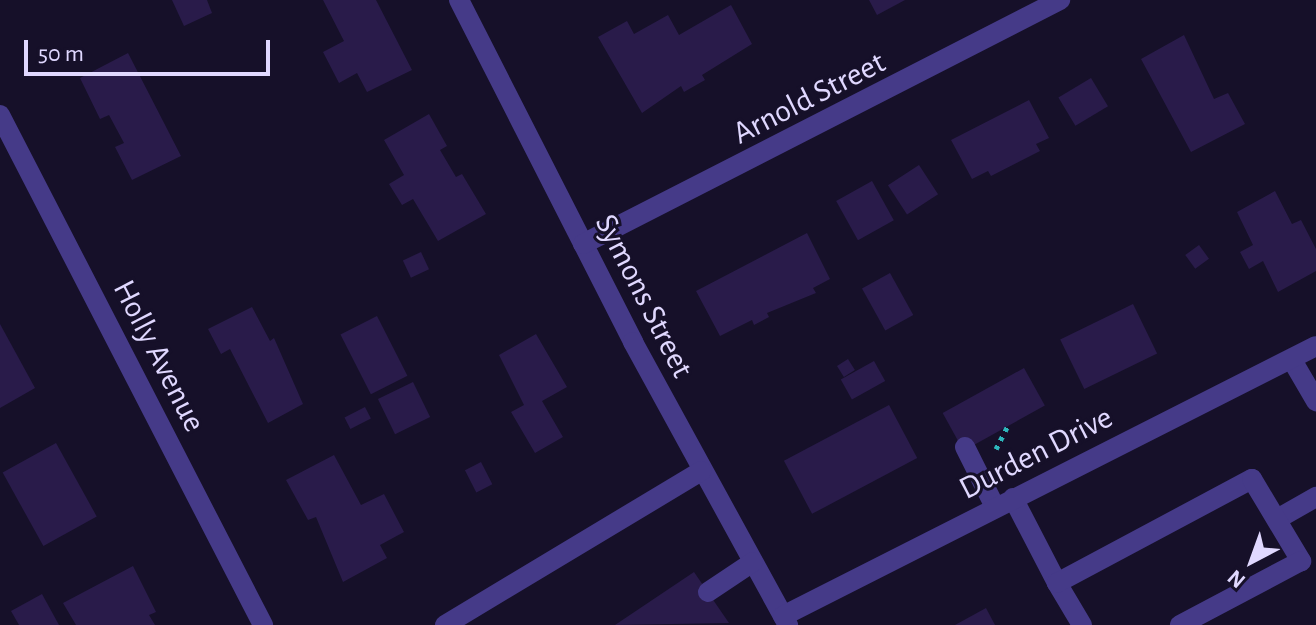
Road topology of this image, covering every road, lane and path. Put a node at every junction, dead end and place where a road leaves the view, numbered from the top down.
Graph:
1 (459, 0) edge
2 (1060, 0) edge
3 (0, 115) edge
4 (583, 244) junction
5 (1316, 346) edge
6 (1292, 360) junction
7 (1316, 401) edge
8 (965, 447) dead end
9 (701, 471) junction
10 (1316, 497) edge
11 (1004, 503) junction
12 (1279, 518) junction
13 (753, 562) junction
14 (1057, 583) junction
15 (708, 592) dead end
16 (785, 622) edge
17 (263, 625) edge
18 (445, 625) edge
19 (1082, 625) edge
20 (1180, 625) edge

1 - 4 street, Symons Street
2 - 4 street, Arnold Street
3 - 17 street, Holly Avenue
4 - 9 street, Symons Street
5 - 6 street, Durden Drive
6 - 7 street
6 - 11 street, Durden Drive
8 - 11 street
9 - 13 street, Symons Street
9 - 18 street
10 - 12 street
11 - 14 street
11 - 16 street, Durden Drive
12 - 14 street
12 - 20 street
13 - 15 street
13 - 16 street, Symons Street
14 - 19 street

